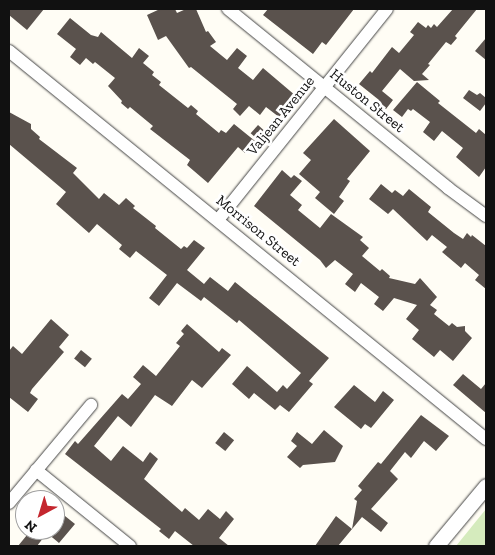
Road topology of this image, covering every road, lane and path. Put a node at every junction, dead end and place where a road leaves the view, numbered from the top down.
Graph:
1 (228, 9) edge
2 (387, 9) edge
3 (9, 51) edge
4 (324, 88) junction
5 (486, 216) edge
6 (218, 220) junction
7 (90, 404) dead end
8 (486, 439) edge
9 (36, 470) junction
10 (486, 486) edge
11 (9, 503) edge
12 (130, 546) edge
13 (436, 546) edge

1 - 4 street, Huston Street
2 - 4 street, Valjean Avenue
3 - 6 street, Morrison Street
4 - 5 street, Huston Street
4 - 6 street, Valjean Avenue
6 - 8 street, Morrison Street
7 - 9 street
9 - 11 street
9 - 12 street
10 - 13 street

